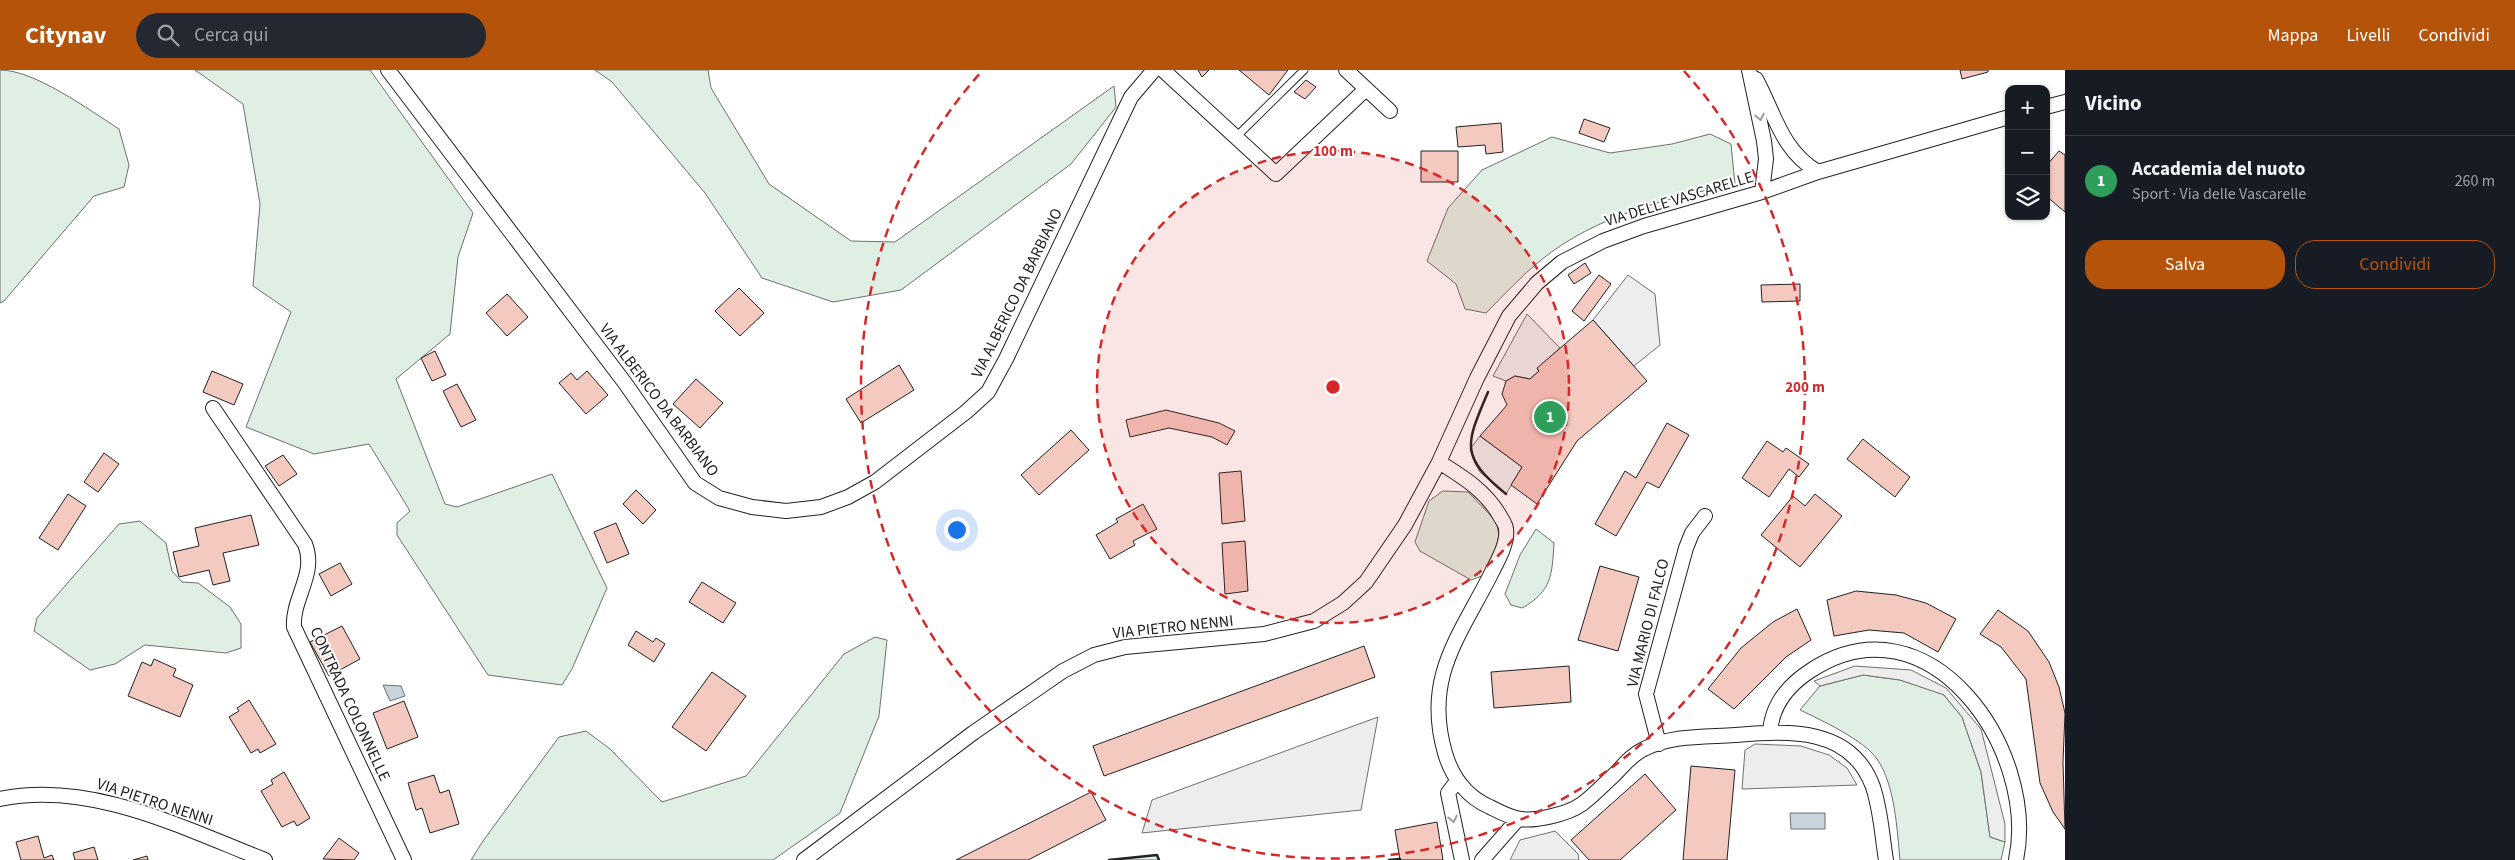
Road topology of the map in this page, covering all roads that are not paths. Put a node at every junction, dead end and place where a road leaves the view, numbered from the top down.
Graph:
1 (388, 70) edge
2 (1154, 70) edge
3 (1163, 70) edge
4 (1304, 70) edge
5 (1346, 70) edge
6 (1750, 70) edge
7 (1366, 89) junction
8 (2065, 102) edge
9 (2050, 106) edge
10 (1390, 111) dead end
11 (2005, 119) edge
12 (1235, 138) junction
13 (1818, 172) junction
14 (1762, 192) junction
15 (213, 408) dead end
16 (1439, 462) junction
17 (1705, 516) dead end
18 (1770, 732) junction
19 (1660, 744) junction
20 (1457, 781) junction
21 (0, 799) edge
22 (1518, 819) junction
23 (1461, 855) edge
24 (1485, 856) edge
25 (266, 860) edge
26 (404, 860) edge
27 (804, 860) edge
28 (1886, 860) edge
29 (2016, 860) edge

1 - 2 street, VIA ALBERICO DA BARBIANO
3 - 12 street
4 - 12 lane
5 - 7 street
6 - 13 street
6 -> 14 street
7 - 10 street
7 - 12 street
8 - 9 street
11 - 13 street, VIA DELLE VASCARELLE
13 - 14 street, VIA DELLE VASCARELLE
14 - 16 street, VIA DELLE VASCARELLE
15 - 26 street, CONTRADA COLONNELLE
16 - 20 street
16 - 27 street, VIA PIETRO NENNI
17 - 19 street, VIA MARIO DI FALCO
18 - 19 street
18 - 28 street
18 - 29 street
19 - 22 street
20 - 22 street
20 -> 23 street
21 - 25 street, VIA PIETRO NENNI
22 - 24 street
23 - 24 street

